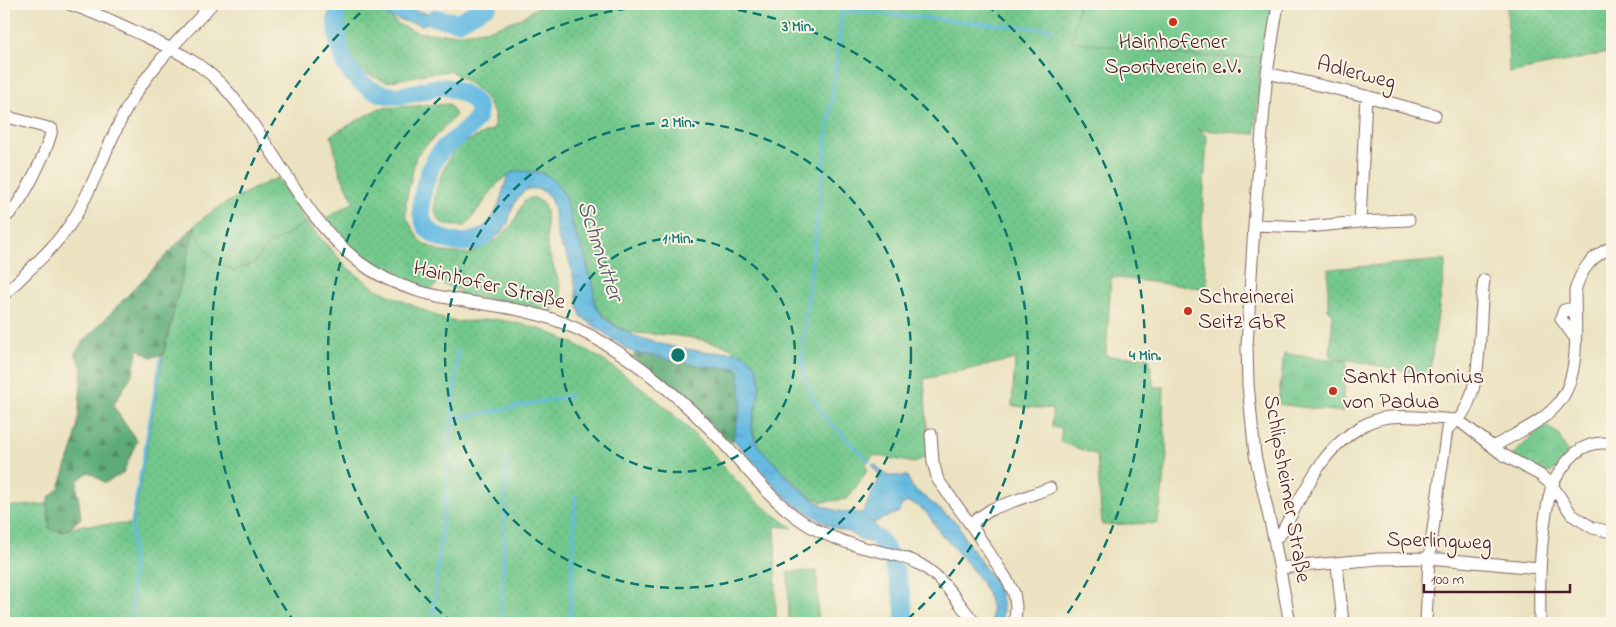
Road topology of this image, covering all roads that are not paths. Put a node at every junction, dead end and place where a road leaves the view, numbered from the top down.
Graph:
1 (69, 4) edge
2 (212, 4) edge
3 (1278, 4) edge
4 (172, 48) junction
5 (1267, 73) junction
6 (1366, 96) junction
7 (1435, 115) dead end
8 (4, 116) edge
9 (4, 218) edge
10 (1409, 220) dead end
11 (1360, 222) junction
12 (1254, 225) junction
13 (1612, 247) edge
14 (4, 278) edge
15 (1484, 280) dead end
16 (14, 285) junction
17 (4, 295) edge
18 (1458, 420) junction
19 (932, 434) dead end
20 (1612, 444) edge
21 (1492, 447) junction
22 (1552, 485) junction
23 (1050, 488) dead end
24 (974, 528) junction
25 (1612, 532) edge
26 (1274, 539) junction
27 (1429, 558) junction
28 (1337, 564) junction
29 (1280, 568) junction
30 (1539, 568) junction
31 (975, 623) edge
32 (1015, 623) edge
33 (1290, 623) edge
34 (1344, 623) edge
35 (1426, 623) edge
36 (1540, 623) edge

1 - 4 street, Hainhofer Straße
2 - 4 street
3 - 5 street, Schlipsheimer Straße
4 - 16 street
4 - 31 street, Hainhofer Straße
5 - 6 street, Adlerweg
5 - 12 street, Schlipsheimer Straße
6 - 7 street, Adlerweg
6 - 11 street
8 - 9 street
10 - 11 street
11 - 12 street
12 - 26 street, Schlipsheimer Straße
13 - 21 street
14 - 16 street
15 - 18 street
16 - 17 street
18 - 21 street
18 - 26 street
18 - 27 street
19 - 24 street
20 - 22 street
21 - 22 street
22 - 25 street
22 - 30 street
23 - 24 street
24 - 32 street
26 - 29 street, Schlipsheimer Straße
27 - 28 street, Sperlingweg
27 - 30 street, Sperlingweg
27 - 35 street
28 - 29 street, Sperlingweg
28 - 34 street
29 - 33 street, Schlipsheimer Straße
30 - 36 street

